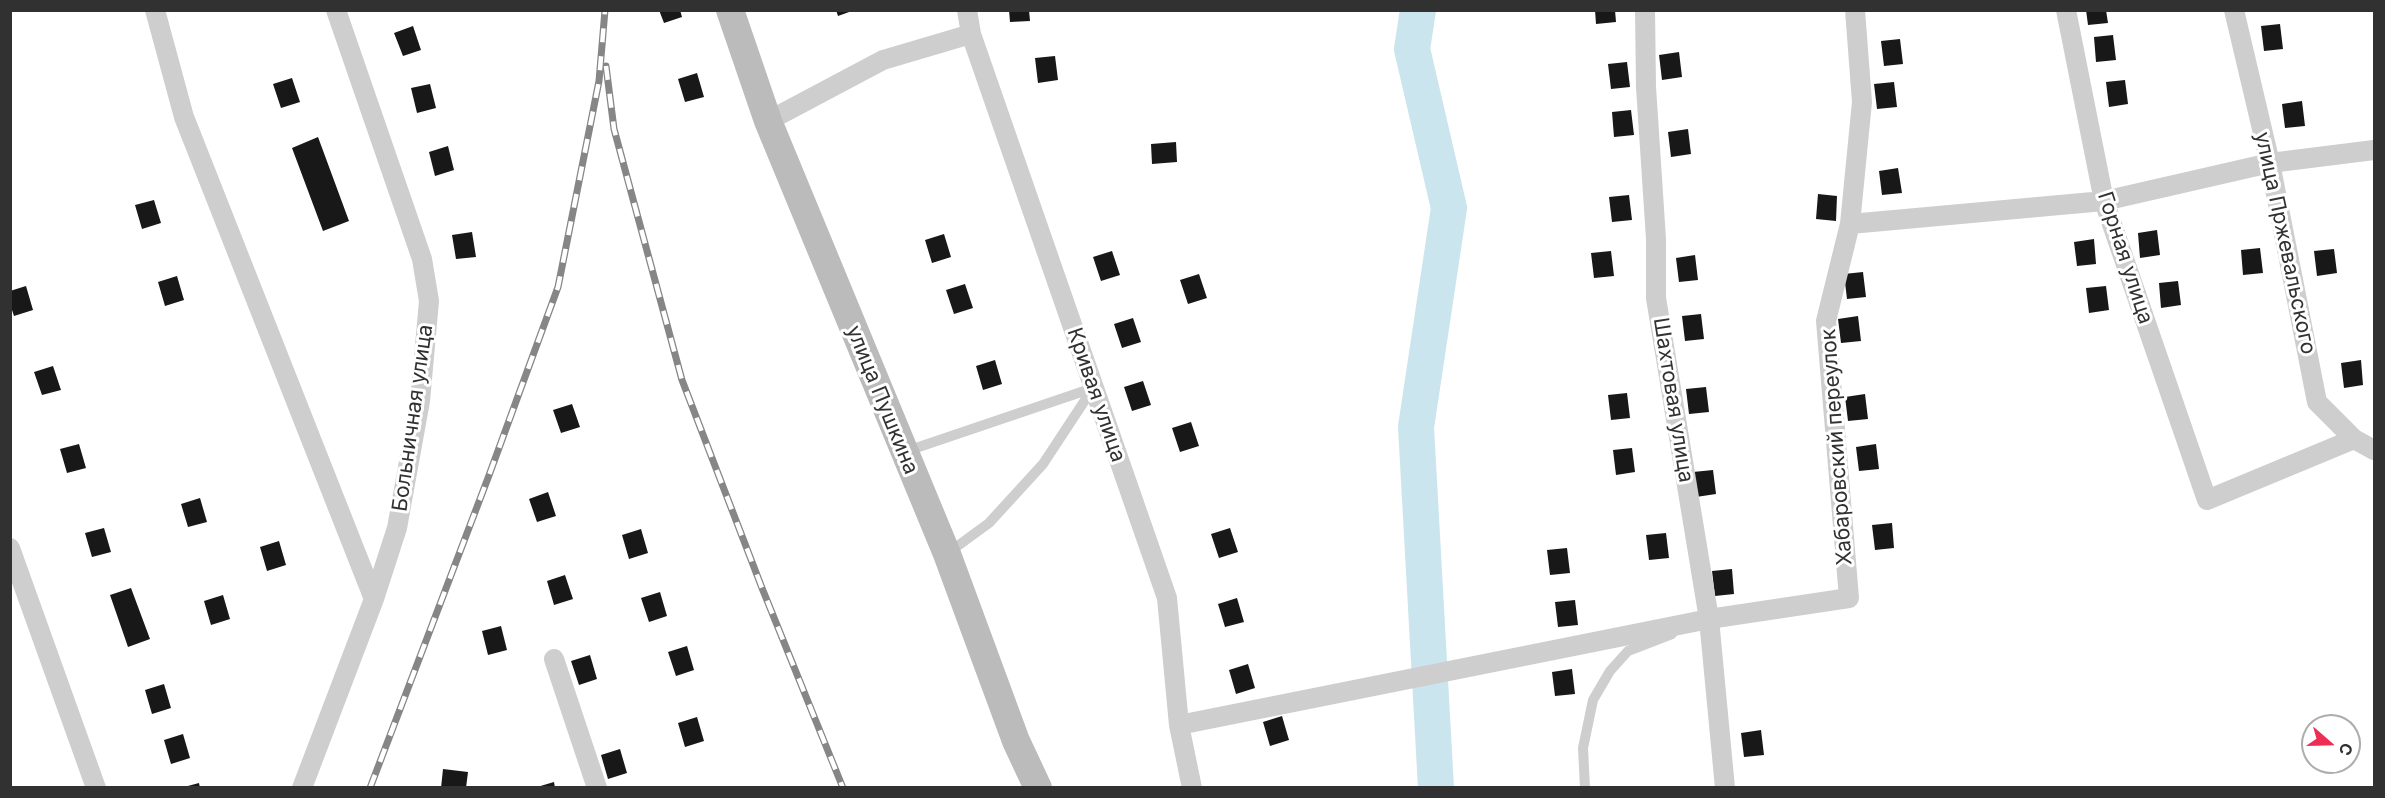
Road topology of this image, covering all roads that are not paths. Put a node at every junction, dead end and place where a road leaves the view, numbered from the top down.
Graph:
1 (155, 10) edge
2 (336, 10) edge
3 (730, 10) edge
4 (967, 10) edge
5 (1645, 10) edge
6 (1855, 10) edge
7 (2066, 10) edge
8 (2234, 10) edge
9 (971, 34) junction
10 (768, 121) junction
11 (2374, 150) edge
12 (2270, 163) junction
13 (2104, 201) junction
14 (1850, 224) junction
15 (1094, 388) junction
16 (2354, 439) junction
17 (2374, 450) edge
18 (904, 452) junction
19 (10, 548) edge
20 (947, 554) junction
21 (374, 599) junction
22 (1709, 619) junction
23 (554, 659) dead end
24 (1179, 725) junction
25 (96, 788) edge
26 (302, 788) edge
27 (597, 788) edge
28 (1038, 788) edge
29 (1192, 788) edge
30 (1585, 788) edge
31 (1725, 788) edge

1 - 21 street
2 - 21 street, Больничная улица
3 - 10 main road, улица Пушкина
4 - 9 street, Кривая улица
5 - 22 street, Шахтовая улица
6 - 14 street, Хабаровский переулок
7 - 13 street, Горная улица
8 - 12 street, улица Пржевальского
9 - 10 street
9 - 15 street, Кривая улица
10 - 18 main road, улица Пушкина
11 - 12 street
12 - 13 street
12 - 16 street, улица Пржевальского
13 - 14 street
13 - 16 street, Горная улица
14 - 22 street, Хабаровский переулок
15 - 18 lane
15 - 20 lane
15 - 24 street, Кривая улица
16 - 17 street, улица Пржевальского
18 - 20 main road, улица Пушкина
19 - 25 street
20 - 28 main road, улица Пушкина
21 - 26 street, Больничная улица
22 - 24 street
22 - 30 lane
22 - 31 street, Шахтовая улица
23 - 27 street
24 - 29 street, Кривая улица

